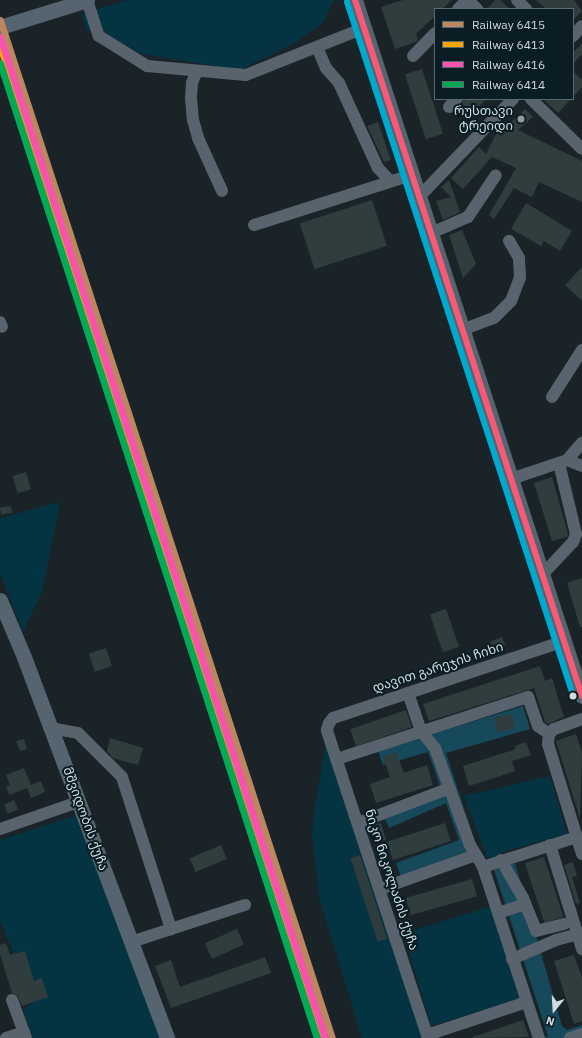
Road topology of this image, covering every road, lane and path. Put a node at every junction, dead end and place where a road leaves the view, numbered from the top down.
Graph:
1 (87, 0) edge
2 (355, 0) edge
3 (467, 0) edge
4 (517, 0) edge
5 (459, 8) edge
6 (476, 8) edge
7 (525, 8) edge
8 (582, 26) edge
9 (0, 27) edge
10 (364, 28) junction
11 (434, 34) edge
12 (574, 35) edge
13 (317, 47) junction
14 (413, 56) dead end
15 (197, 71) junction
16 (512, 100) edge
17 (532, 100) edge
18 (582, 149) edge
19 (412, 175) junction
20 (496, 175) dead end
21 (390, 181) junction
22 (222, 191) dead end
23 (419, 197) junction
24 (254, 225) dead end
25 (431, 233) junction
26 (509, 241) dead end
27 (462, 330) junction
28 (582, 350) edge
29 (552, 397) dead end
30 (582, 443) edge
31 (563, 461) junction
32 (582, 466) edge
33 (511, 479) junction
34 (576, 534) junction
35 (582, 547) edge
36 (542, 574) junction
37 (0, 600) edge
38 (564, 641) junction
39 (577, 666) edge
40 (408, 693) junction
41 (582, 696) edge
42 (582, 719) edge
43 (50, 728) junction
44 (328, 730) joint
45 (421, 732) junction
46 (549, 734) junction
47 (337, 759) junction
48 (450, 788) junction
49 (78, 802) junction
50 (358, 823) junction
51 (0, 829) edge
52 (576, 837) junction
53 (550, 845) junction
54 (582, 854) edge
55 (476, 855) junction
56 (501, 860) junction
57 (483, 867) junction
58 (380, 889) junction
59 (525, 904) junction
60 (245, 905) dead end
61 (498, 913) junction
62 (564, 924) dead end
63 (171, 929) junction
64 (580, 934) edge
65 (131, 942) junction
66 (582, 949) edge
67 (512, 959) junction
68 (12, 1000) dead end
69 (527, 1002) junction
70 (582, 1034) edge
71 (25, 1035) edge
72 (428, 1037) edge
73 (6, 1038) edge
74 (167, 1038) edge
75 (539, 1038) edge
76 (570, 1038) edge

1 - 9 main road
1 - 15 street
2 - 10 main road
3 - 5 street
3 - 6 street
4 - 7 street
8 - 12 street
10 - 13 street
10 - 19 main road
11 - 14 street
13 - 15 street
13 - 21 street
15 - 22 street
16 - 23 street
17 - 18 street
19 - 21 street
19 - 23 main road
20 - 25 street
21 - 24 street
23 - 25 main road
25 - 27 main road
26 - 27 street
27 - 33 main road
28 - 29 street
30 - 31 street
31 - 32 street
31 - 33 street
31 - 34 street
33 - 36 main road
34 - 35 street
34 - 36 street
36 - 38 main road
37 - 43 main road, მშვიდობის ქუჩა
38 - 39 main road
38 - 40 street, დავით გარეჯის ჩიხი
39 - 41 main road
40 - 44 street, დავით გარეჯის ჩიხი
40 - 45 street
42 - 46 street
43 - 49 main road, მშვიდობის ქუჩა
43 - 63 street
44 - 47 street, ნიკო ნიკოლაძის ქუჩა
45 - 46 street
45 - 47 street
45 - 48 street
46 - 52 street
47 - 50 street, ნიკო ნიკოლაძის ქუჩა
48 - 50 street
48 - 55 street
49 - 51 street
49 - 65 main road, მშვიდობის ქუჩა
50 - 58 street, ნიკო ნიკოლაძის ქუჩა
52 - 53 street
52 - 54 street
53 - 56 street
53 - 64 street
55 - 57 street
55 - 58 street
56 - 57 street
56 - 59 street
57 - 61 street
58 - 72 street, ნიკო ნიკოლაძის ქუჩა
59 - 61 street
59 - 62 street
60 - 63 street
61 - 67 street
63 - 65 street
64 - 66 street
64 - 67 street
65 - 74 main road, მშვიდობის ქუჩა
67 - 69 street
68 - 71 street
69 - 72 street
69 - 75 street
70 - 76 street
71 - 73 street

